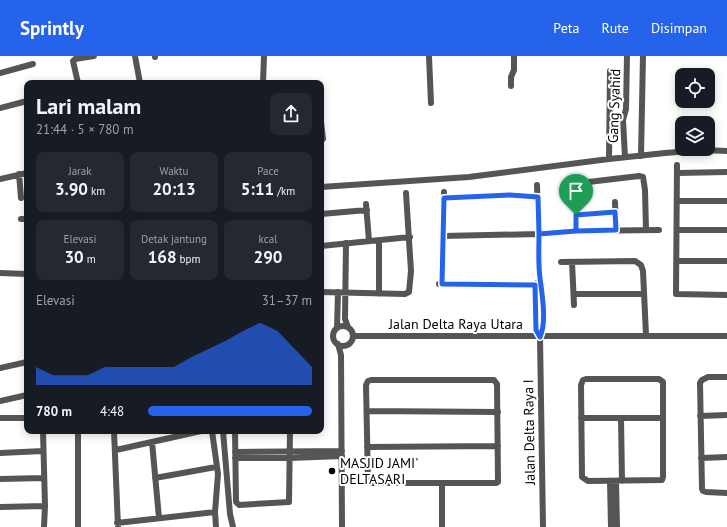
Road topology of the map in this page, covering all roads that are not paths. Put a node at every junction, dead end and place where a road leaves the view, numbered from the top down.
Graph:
1 (94, 56) edge
2 (134, 56) edge
3 (264, 56) edge
4 (428, 56) edge
5 (514, 56) edge
6 (628, 56) edge
7 (643, 56) edge
8 (33, 64) dead end
9 (610, 71) dead end
10 (0, 73) edge
11 (77, 80) edge
12 (139, 80) edge
13 (264, 80) edge
14 (511, 86) dead end
15 (24, 102) edge
16 (431, 103) dead end
17 (0, 108) edge
18 (727, 151) edge
19 (641, 156) junction
20 (626, 157) junction
21 (609, 159) junction
22 (677, 165) dead end
23 (727, 172) edge
24 (24, 173) edge
25 (677, 173) junction
26 (19, 174) junction
27 (0, 179) edge
28 (324, 187) edge
29 (406, 193) dead end
30 (21, 198) dead end
31 (677, 201) junction
32 (727, 201) edge
33 (615, 202) dead end
34 (615, 212) junction
35 (324, 214) edge
36 (576, 215) junction
37 (616, 230) junction
38 (646, 230) junction
39 (659, 230) dead end
40 (677, 230) junction
41 (727, 230) edge
42 (576, 231) junction
43 (539, 234) junction
44 (443, 236) junction
45 (410, 237) junction
46 (379, 240) junction
47 (369, 241) junction
48 (346, 243) junction
49 (324, 246) edge
50 (677, 261) junction
51 (727, 261) edge
52 (561, 262) dead end
53 (572, 262) junction
54 (0, 273) edge
55 (24, 274) edge
56 (539, 283) junction
57 (324, 292) edge
58 (341, 293) junction
59 (379, 294) junction
60 (574, 294) junction
61 (643, 294) junction
62 (727, 295) edge
63 (574, 305) dead end
64 (348, 327) junction
65 (338, 328) junction
66 (646, 335) junction
67 (353, 336) junction
68 (727, 336) edge
69 (540, 337) junction
70 (338, 344) junction
71 (345, 346) junction
72 (341, 355) junction
73 (24, 363) edge
74 (0, 368) edge
75 (727, 377) edge
76 (24, 396) edge
77 (0, 401) edge
78 (367, 412) junction
79 (498, 412) junction
80 (727, 415) edge
81 (700, 416) junction
82 (0, 418) edge
83 (24, 418) edge
84 (581, 418) junction
85 (621, 418) junction
86 (663, 418) junction
87 (43, 434) edge
88 (78, 434) edge
89 (114, 434) edge
90 (188, 434) edge
91 (212, 434) edge
92 (224, 434) edge
93 (235, 434) edge
94 (290, 434) edge
95 (152, 442) junction
96 (498, 446) junction
97 (366, 447) junction
98 (116, 450) junction
99 (43, 451) junction
100 (0, 453) edge
101 (342, 454) junction
102 (235, 455) junction
103 (290, 455) junction
104 (701, 458) junction
105 (727, 458) edge
106 (216, 467) junction
107 (44, 478) junction
108 (155, 478) junction
109 (0, 479) edge
110 (616, 481) junction
111 (442, 484) junction
112 (727, 493) edge
113 (45, 506) junction
114 (0, 507) edge
115 (215, 512) junction
116 (159, 518) junction
117 (118, 525) edge
118 (44, 527) edge
119 (78, 527) edge
120 (216, 527) edge
121 (233, 527) edge
122 (341, 527) edge
123 (347, 527) edge
124 (442, 527) edge
125 (543, 527) edge
126 (611, 527) edge
127 (617, 527) edge

1 - 11 street
2 - 12 street
3 - 13 street
4 - 16 street
5 - 14 street
6 - 20 street, Gang Syahid
7 - 19 street
8 - 10 street
9 - 21 street
15 - 17 street
18 - 19 street
19 - 20 street
20 - 21 street
21 - 28 street
22 - 25 street
23 - 25 street
24 - 26 street
25 - 31 street
26 - 27 street
26 - 30 street
29 - 45 street
31 - 32 street
31 - 40 street
33 - 34 street
34 - 36 street
34 - 37 street
35 - 47 street
36 - 38 street
36 - 42 street
37 - 38 street
37 - 42 street
38 - 39 street
40 - 41 street
40 - 50 street
42 - 43 street
43 - 44 street
43 - 44 street, Jalan Delta Raya I
43 - 56 street, Jalan Delta Raya I
44 - 56 street
45 - 46 street
45 - 59 street
46 - 47 street
46 - 59 street
47 - 48 street
48 - 49 street
48 - 58 street
50 - 51 street
50 - 62 street
52 - 53 street
53 - 60 street
53 - 61 street
54 - 55 street
56 - 69 street, Jalan Delta Raya I
57 - 58 street
58 - 59 street
58 - 64 street
58 - 65 street
60 - 61 street
60 - 63 street
61 - 66 street
64 - 65 street
64 - 67 street
65 - 70 street
66 - 68 street, Jalan Delta Raya Utara
66 - 69 street, Jalan Delta Raya Utara
67 - 69 street, Jalan Delta Raya Utara
67 - 71 street
69 - 125 street, Jalan Delta Raya I
70 - 71 street
70 - 72 street
71 - 72 street
72 - 101 street
73 - 74 street
75 - 81 street
76 - 77 street
78 - 79 street
78 - 79 street
78 - 97 street
79 - 96 street
80 - 81 street
81 - 104 street
82 - 83 street
84 - 85 street
84 - 86 street
84 - 110 street
85 - 86 street
85 - 110 street
86 - 110 street
87 - 99 street
88 - 119 street
89 - 98 street
90 - 95 street
91 - 106 street
92 - 121 street
93 - 102 street
94 - 103 street
95 - 98 street
95 - 108 street
96 - 97 street
96 - 111 street
97 - 111 street
98 - 117 street
99 - 100 street
99 - 107 street
101 - 103 street
101 - 122 street
102 - 103 street
102 - 103 street
104 - 105 street
104 - 112 street
106 - 108 street
106 - 115 street
107 - 109 street
107 - 113 street
108 - 116 street
110 - 126 street
110 - 127 street
111 - 124 street
113 - 114 street
113 - 118 street
115 - 116 street
115 - 120 street
116 - 117 street
122 - 123 street

